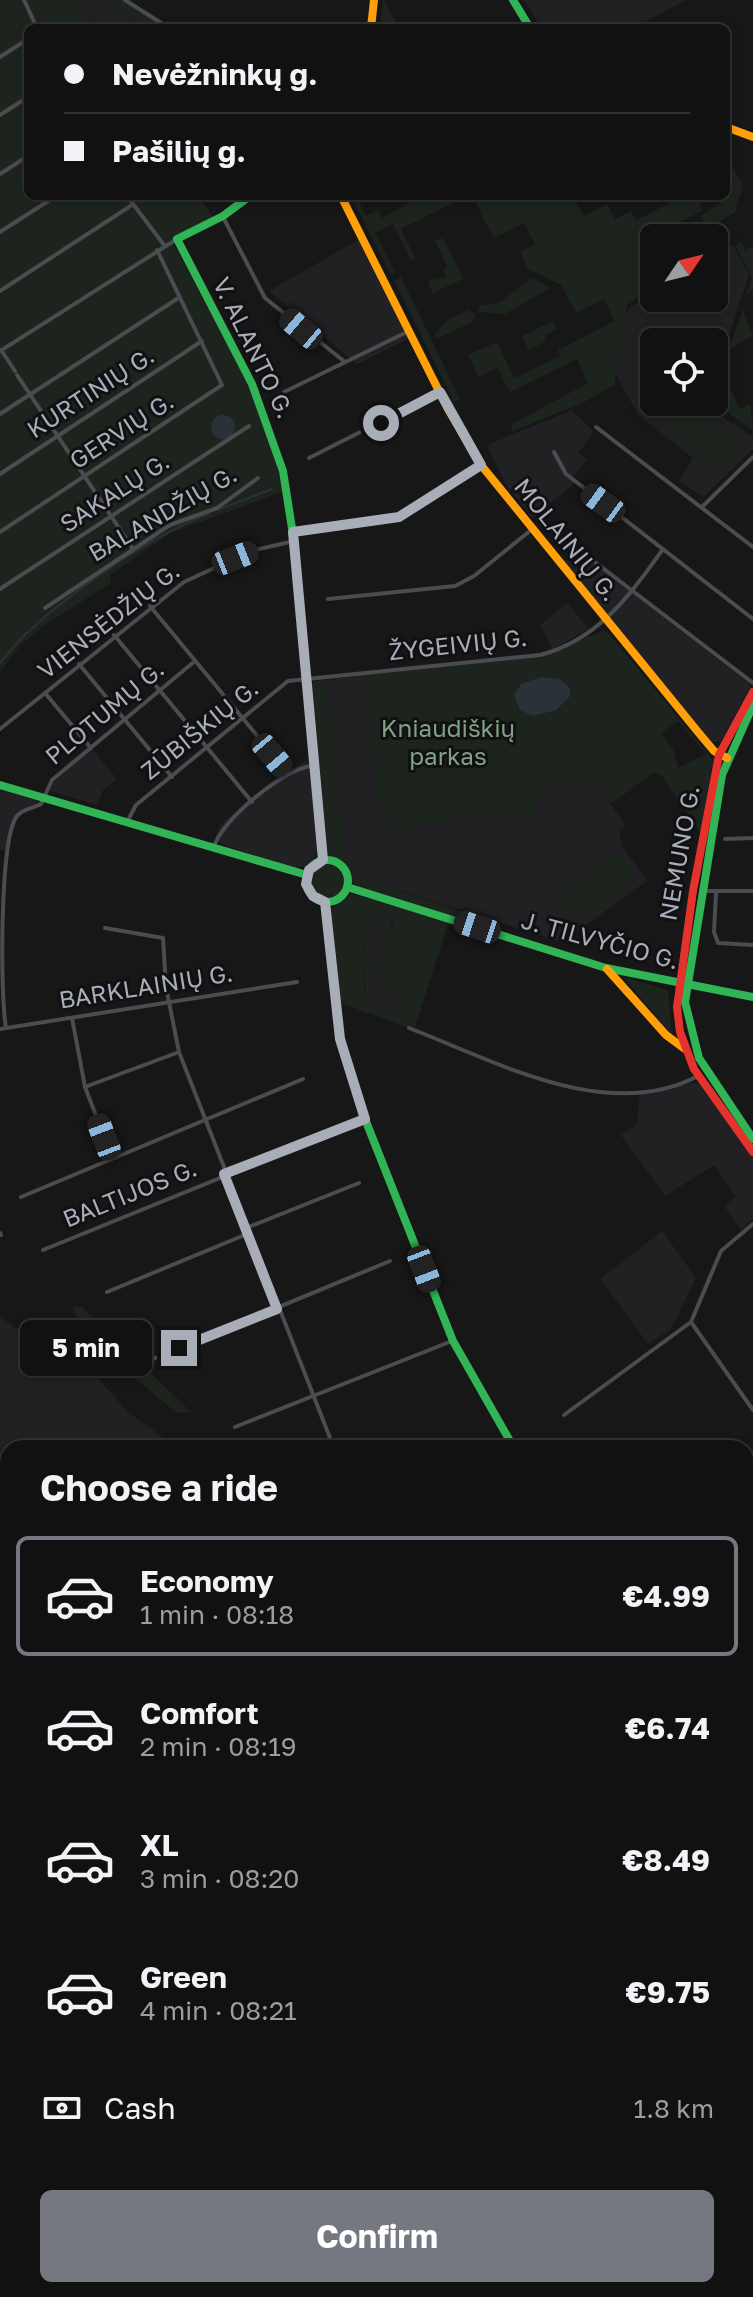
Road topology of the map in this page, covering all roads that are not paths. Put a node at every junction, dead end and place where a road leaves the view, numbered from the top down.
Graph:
1 (24, 0) edge
2 (125, 0) edge
3 (374, 0) edge
4 (513, 0) edge
5 (35, 24) edge
6 (163, 24) edge
7 (371, 24) edge
8 (528, 24) edge
9 (24, 42) edge
10 (0, 57) edge
11 (24, 100) edge
12 (0, 115) edge
13 (730, 128) edge
14 (753, 137) edge
15 (24, 159) edge
16 (0, 174) edge
17 (50, 200) edge
18 (129, 200) edge
19 (245, 200) edge
20 (343, 200) edge
21 (132, 205) junction
22 (223, 216) junction
23 (0, 232) edge
24 (177, 239) junction
25 (164, 245) junction
26 (157, 250) junction
27 (0, 291) edge
28 (180, 297) junction
29 (409, 331) junction
30 (202, 341) junction
31 (1, 351) edge
32 (345, 362) junction
33 (284, 392) dead end
34 (440, 392) junction
35 (30, 394) junction
36 (0, 414) edge
37 (249, 426) dead end
38 (596, 427) dead end
39 (58, 436) junction
40 (554, 452) dead end
41 (753, 457) edge
42 (309, 458) dead end
43 (481, 465) junction
44 (0, 474) edge
45 (84, 477) junction
46 (258, 478) dead end
47 (702, 507) junction
48 (111, 517) junction
49 (531, 530) junction
50 (0, 532) edge
51 (293, 536) junction
52 (566, 540) dead end
53 (753, 547) edge
54 (133, 549) junction
55 (663, 549) junction
56 (0, 589) edge
57 (632, 591) junction
58 (328, 599) dead end
59 (150, 606) junction
60 (45, 608) dead end
61 (753, 619) edge
62 (605, 620) junction
63 (114, 635) junction
64 (195, 661) junction
65 (79, 664) junction
66 (305, 679) junction
67 (753, 683) edge
68 (160, 690) junction
69 (753, 692) edge
70 (45, 693) junction
71 (753, 705) edge
72 (242, 718) junction
73 (125, 719) junction
74 (0, 729) edge
75 (207, 747) junction
76 (91, 748) junction
77 (723, 757) junction
78 (312, 766) junction
79 (288, 773) junction
80 (172, 777) junction
81 (0, 785) edge
82 (44, 798) junction
83 (252, 802) junction
84 (127, 822) junction
85 (753, 838) edge
86 (725, 839) dead end
87 (214, 847) junction
88 (323, 860) junction
89 (307, 875) junction
90 (347, 887) junction
91 (701, 891) junction
92 (753, 891) edge
93 (716, 893) junction
94 (325, 902) junction
95 (105, 928) dead end
96 (753, 945) edge
97 (606, 968) junction
98 (297, 982) dead end
99 (682, 984) junction
100 (753, 997) edge
101 (169, 1003) junction
102 (72, 1018) junction
103 (409, 1028) dead end
104 (3, 1029) edge
105 (685, 1049) junction
106 (179, 1052) junction
107 (698, 1076) junction
108 (303, 1079) dead end
109 (85, 1087) junction
110 (365, 1119) junction
111 (206, 1120) junction
112 (753, 1139) edge
113 (753, 1152) edge
114 (112, 1158) junction
115 (224, 1174) junction
116 (359, 1183) dead end
117 (21, 1197) dead end
118 (753, 1224) edge
119 (246, 1231) junction
120 (43, 1250) dead end
121 (390, 1261) dead end
122 (107, 1292) dead end
123 (277, 1309) junction
124 (691, 1322) junction
125 (453, 1341) junction
126 (136, 1366) dead end
127 (312, 1395) junction
128 (753, 1410) edge
129 (564, 1415) dead end
130 (235, 1427) dead end
131 (331, 1440) edge
132 (509, 1440) edge

1 - 5 street
2 - 6 street
3 - 7 main road
4 - 8 main road
9 - 10 street
11 - 12 street
13 - 14 main road
15 - 16 street
17 - 23 street
18 - 21 street
19 - 22 main road
20 - 29 main road, MOLAINIŲ G.
21 - 25 street
21 - 27 street
22 - 24 main road
22 - 32 street
24 - 25 street
24 - 51 main road, V. ALANTO G.
25 - 26 street
26 - 28 street
26 - 31 street
28 - 30 street
28 - 35 street
29 - 32 street
29 - 34 main road, MOLAINIŲ G.
30 - 39 street, KURTINIŲ G.
30 - 45 street, GERVIŲ G.
31 - 35 street
32 - 33 street
34 - 42 street
34 - 43 main road, MOLAINIŲ G.
35 - 36 street
35 - 39 street
37 - 48 street, SAKALŲ G.
38 - 47 street
39 - 44 street, KURTINIŲ G.
39 - 45 street
40 - 55 street
41 - 47 street
43 - 49 main road, MOLAINIŲ G.
43 - 51 street, VIENSĖDŽIŲ G.
45 - 48 street
45 - 50 street, GERVIŲ G.
46 - 54 street, BALANDŽIŲ G.
47 - 53 street
48 - 54 street
48 - 56 street, SAKALŲ G.
49 - 58 street
49 - 62 main road, MOLAINIŲ G.
51 - 59 street, VIENSĖDŽIŲ G.
51 - 66 main road, V. ALANTO G.
52 - 57 street
54 - 60 street, BALANDŽIŲ G.
55 - 57 street, ŽYGEIVIŲ G.
55 - 61 street
57 - 62 street, ŽYGEIVIŲ G.
57 - 67 street
59 - 63 street, VIENSĖDŽIŲ G.
59 - 64 street
62 - 66 street, ŽYGEIVIŲ G.
62 - 77 main road, MOLAINIŲ G.
63 - 65 street, VIENSĖDŽIŲ G.
63 - 68 street
64 - 68 street, PLOTUMŲ G.
64 - 72 street
65 - 70 street, VIENSĖDŽIŲ G.
65 - 73 street
66 - 72 street, ZŪBIŠKIŲ G.
66 - 78 main road, V. ALANTO G.
68 - 73 street, PLOTUMŲ G.
68 - 75 street
69 - 77 main road, NEMUNO G.
70 - 74 street, VIENSĖDŽIŲ G.
70 - 76 street
71 - 77 main road, NEMUNO G.
72 - 75 street, ZŪBIŠKIŲ G.
72 - 79 street
73 - 76 street, PLOTUMŲ G.
73 - 80 street
75 - 80 street, ZŪBIŠKIŲ G.
75 - 83 street
76 - 82 street, PLOTUMŲ G.
77 - 91 main road, NEMUNO G.
77 - 99 main road, NEMUNO G.
78 - 79 street
78 - 88 main road, V. ALANTO G.
79 - 83 street
80 - 84 street, ZŪBIŠKIŲ G.
81 - 82 main road
82 - 84 main road
82 - 104 street, PLOTUMŲ G.
83 - 87 street
84 - 87 main road
85 - 86 street
87 - 89 main road
88 - 89 main road
88 - 90 main road
89 - 94 main road
90 - 94 main road
90 - 97 main road, J. TILVYČIO G.
91 - 93 street
91 - 99 main road, NEMUNO G.
92 - 93 street
93 - 96 street
94 - 110 main road
95 - 101 street
97 - 99 main road, J. TILVYČIO G.
97 - 105 main road
98 - 101 street, BARKLAINIŲ G.
99 - 100 main road, J. TILVYČIO G.
99 - 105 main road, NEMUNO G.
99 - 112 main road, NEMUNO G.
101 - 102 street, BARKLAINIŲ G.
101 - 106 street
102 - 104 street, BARKLAINIŲ G.
102 - 109 street
103 - 107 street
105 - 107 main road, NEMUNO G.
106 - 109 street
106 - 111 street
107 - 113 main road, NEMUNO G.
108 - 111 street
109 - 114 street
110 - 115 street, BALTIJOS G.
110 - 125 main road
111 - 114 street
111 - 115 street
114 - 117 street
115 - 119 street
115 - 120 street, BALTIJOS G.
116 - 119 street
118 - 124 street
119 - 122 street
119 - 123 street
121 - 123 street
123 - 126 street
123 - 127 street
124 - 128 street
124 - 129 street
125 - 127 street
125 - 132 main road
127 - 130 street
127 - 131 street

